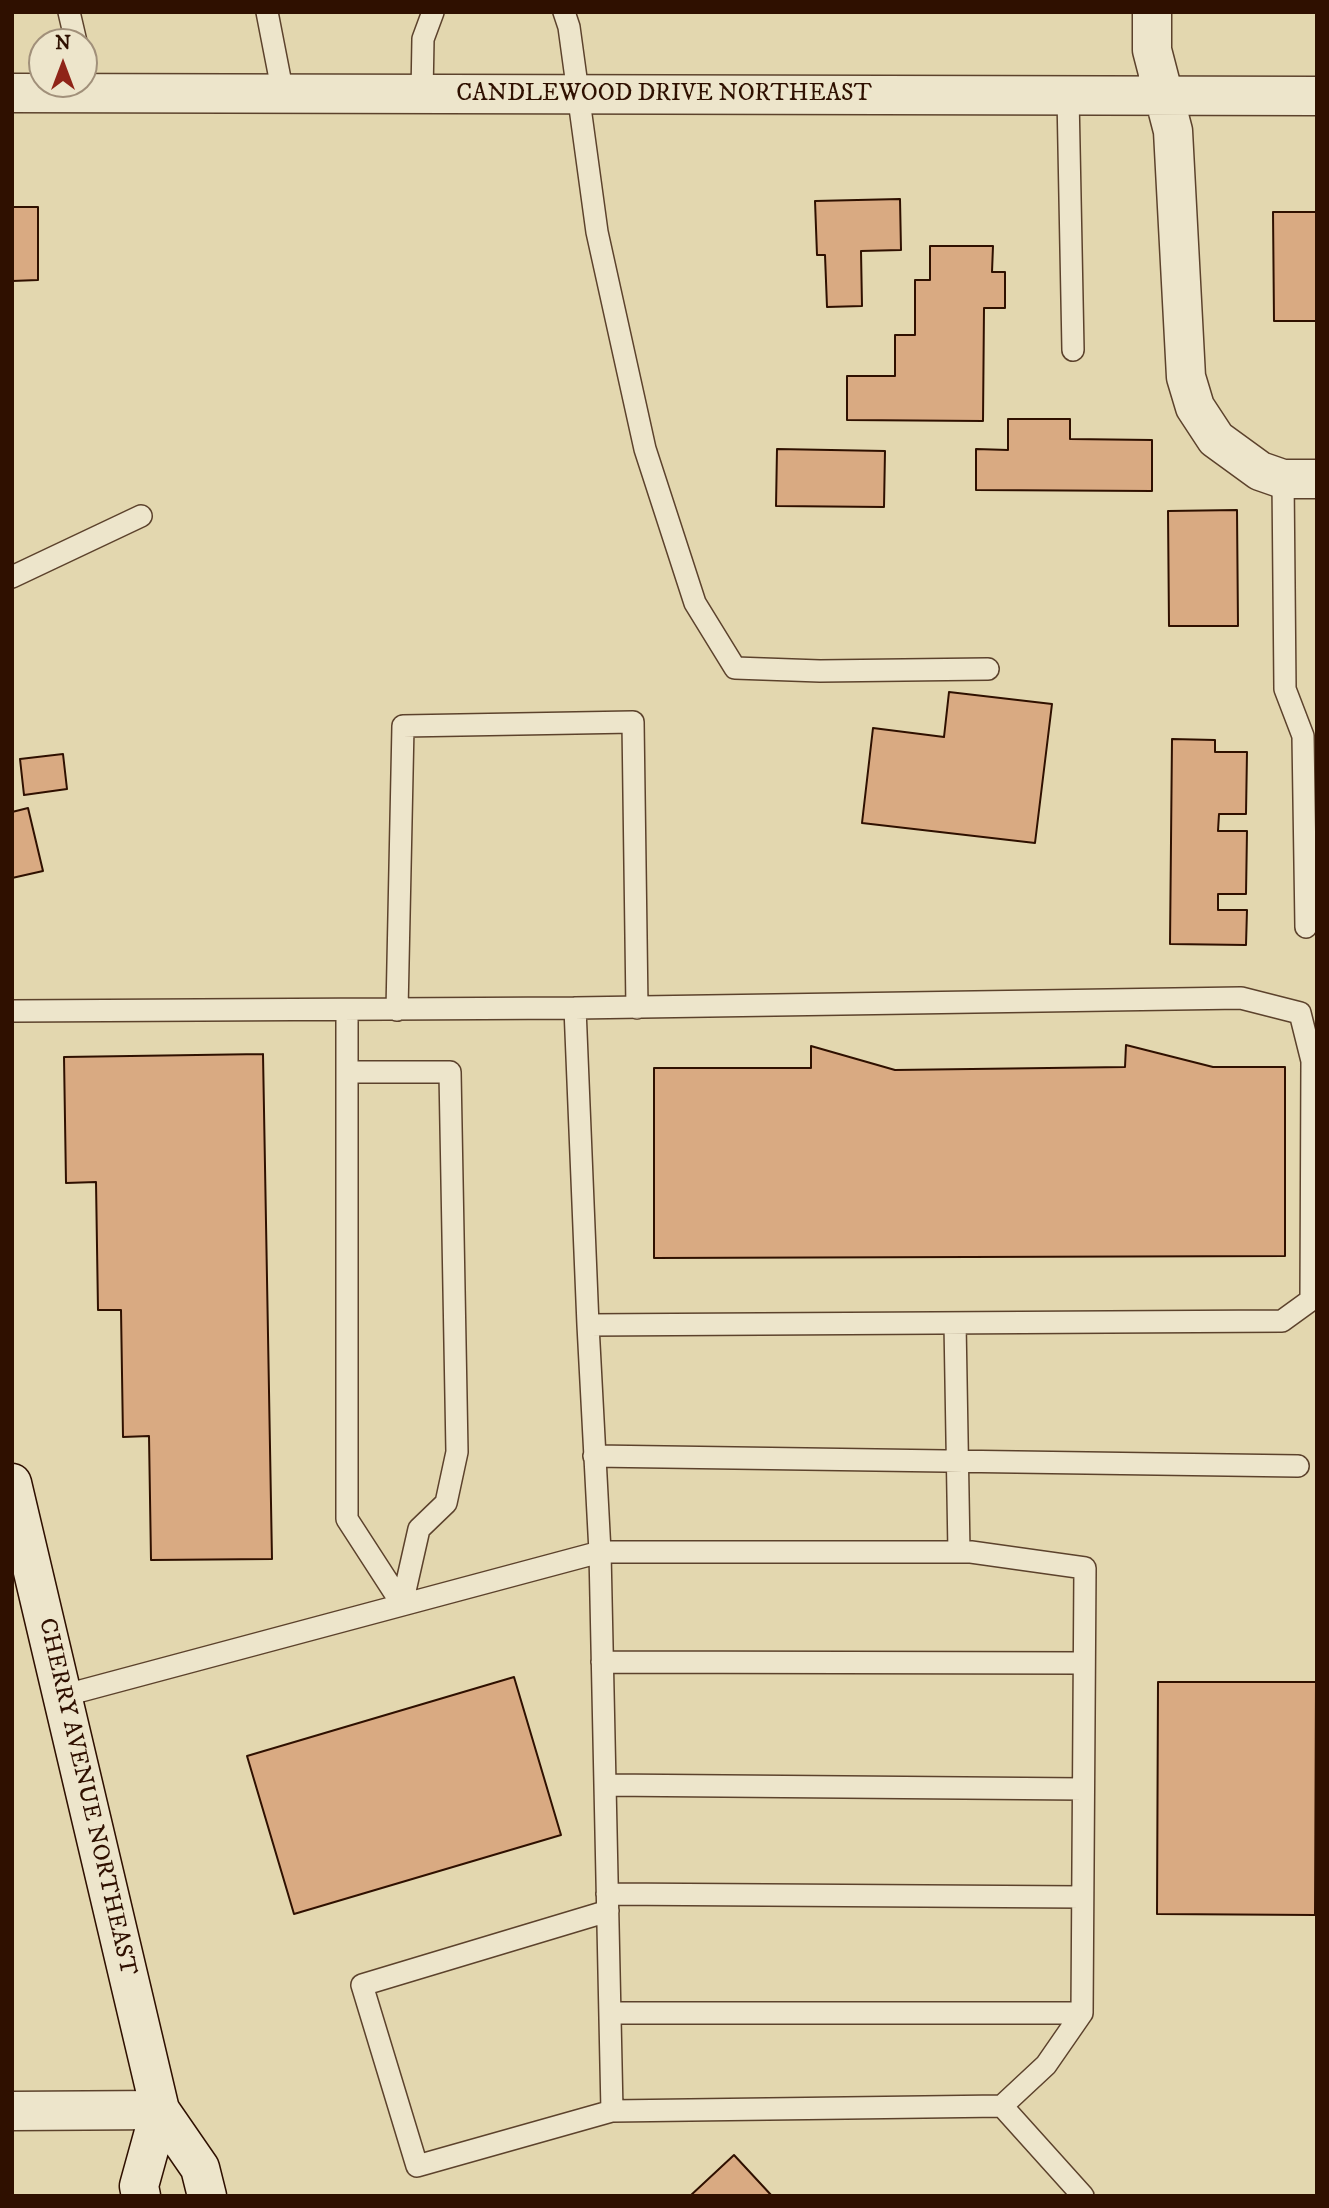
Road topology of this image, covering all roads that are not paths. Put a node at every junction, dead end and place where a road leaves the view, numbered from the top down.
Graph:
1 (267, 12) edge
2 (433, 12) edge
3 (564, 12) edge
4 (1152, 12) edge
5 (98, 85) edge
6 (283, 94) junction
7 (422, 94) junction
8 (579, 95) junction
9 (1068, 96) junction
10 (1164, 96) junction
11 (1317, 96) edge
12 (1073, 351) dead end
13 (1300, 479) edge
14 (141, 516) dead end
15 (12, 577) edge
16 (988, 669) dead end
17 (1306, 927) dead end
18 (637, 1007) junction
19 (575, 1008) junction
20 (1308, 1009) edge
21 (347, 1010) junction
22 (397, 1010) junction
23 (12, 1011) edge
24 (347, 1072) junction
25 (955, 1323) junction
26 (587, 1325) junction
27 (594, 1456) junction
28 (957, 1462) junction
29 (1298, 1466) dead end
30 (12, 1483) edge
31 (17, 1525) edge
32 (600, 1552) junction
33 (959, 1552) junction
34 (402, 1604) junction
35 (602, 1662) junction
36 (1084, 1663) junction
37 (62, 1696) junction
38 (605, 1785) junction
39 (1083, 1789) junction
40 (1082, 1896) junction
41 (607, 1902) junction
42 (610, 2013) junction
43 (1082, 2013) junction
44 (1002, 2106) junction
45 (160, 2110) junction
46 (12, 2111) edge
47 (612, 2111) junction
48 (141, 2196) edge
49 (207, 2196) edge
50 (1083, 2196) edge

1 - 6 lane
2 - 7 lane
3 - 8 lane
4 - 10 street
5 - 6 street, CANDLEWOOD DRIVE NORTHEAST
6 - 7 street, CANDLEWOOD DRIVE NORTHEAST
7 - 8 street, CANDLEWOOD DRIVE NORTHEAST
8 - 9 street, CANDLEWOOD DRIVE NORTHEAST
8 - 16 lane
9 - 10 street, CANDLEWOOD DRIVE NORTHEAST
9 - 12 lane
10 - 11 street, CANDLEWOOD DRIVE NORTHEAST
10 - 13 street
13 - 17 lane
14 - 15 lane
18 - 19 lane
18 - 20 lane
18 - 22 lane
19 - 22 lane
19 - 26 lane
20 - 25 lane
21 - 22 lane
21 - 23 lane
21 - 24 lane
24 - 34 lane
24 - 34 lane
25 - 26 lane
25 - 28 lane
26 - 27 lane
27 - 28 lane
27 - 32 lane
28 - 29 lane
28 - 33 lane
30 - 31 street, CHERRY AVENUE NORTHEAST
31 - 37 street, CHERRY AVENUE NORTHEAST
32 - 33 lane
32 - 34 lane
32 - 35 lane
33 - 36 lane
34 - 37 lane
35 - 36 lane
35 - 38 lane
36 - 39 lane
37 - 45 street, CHERRY AVENUE NORTHEAST
38 - 39 lane
38 - 41 lane
39 - 40 lane
40 - 41 lane
40 - 43 lane
41 - 42 lane
41 - 47 lane
42 - 43 lane
42 - 47 lane
43 - 44 lane
44 - 47 lane
44 - 50 lane
45 - 46 street
45 - 48 street, CHERRY AVENUE NORTHEAST
45 - 49 street, CHERRY AVENUE NORTHEAST

